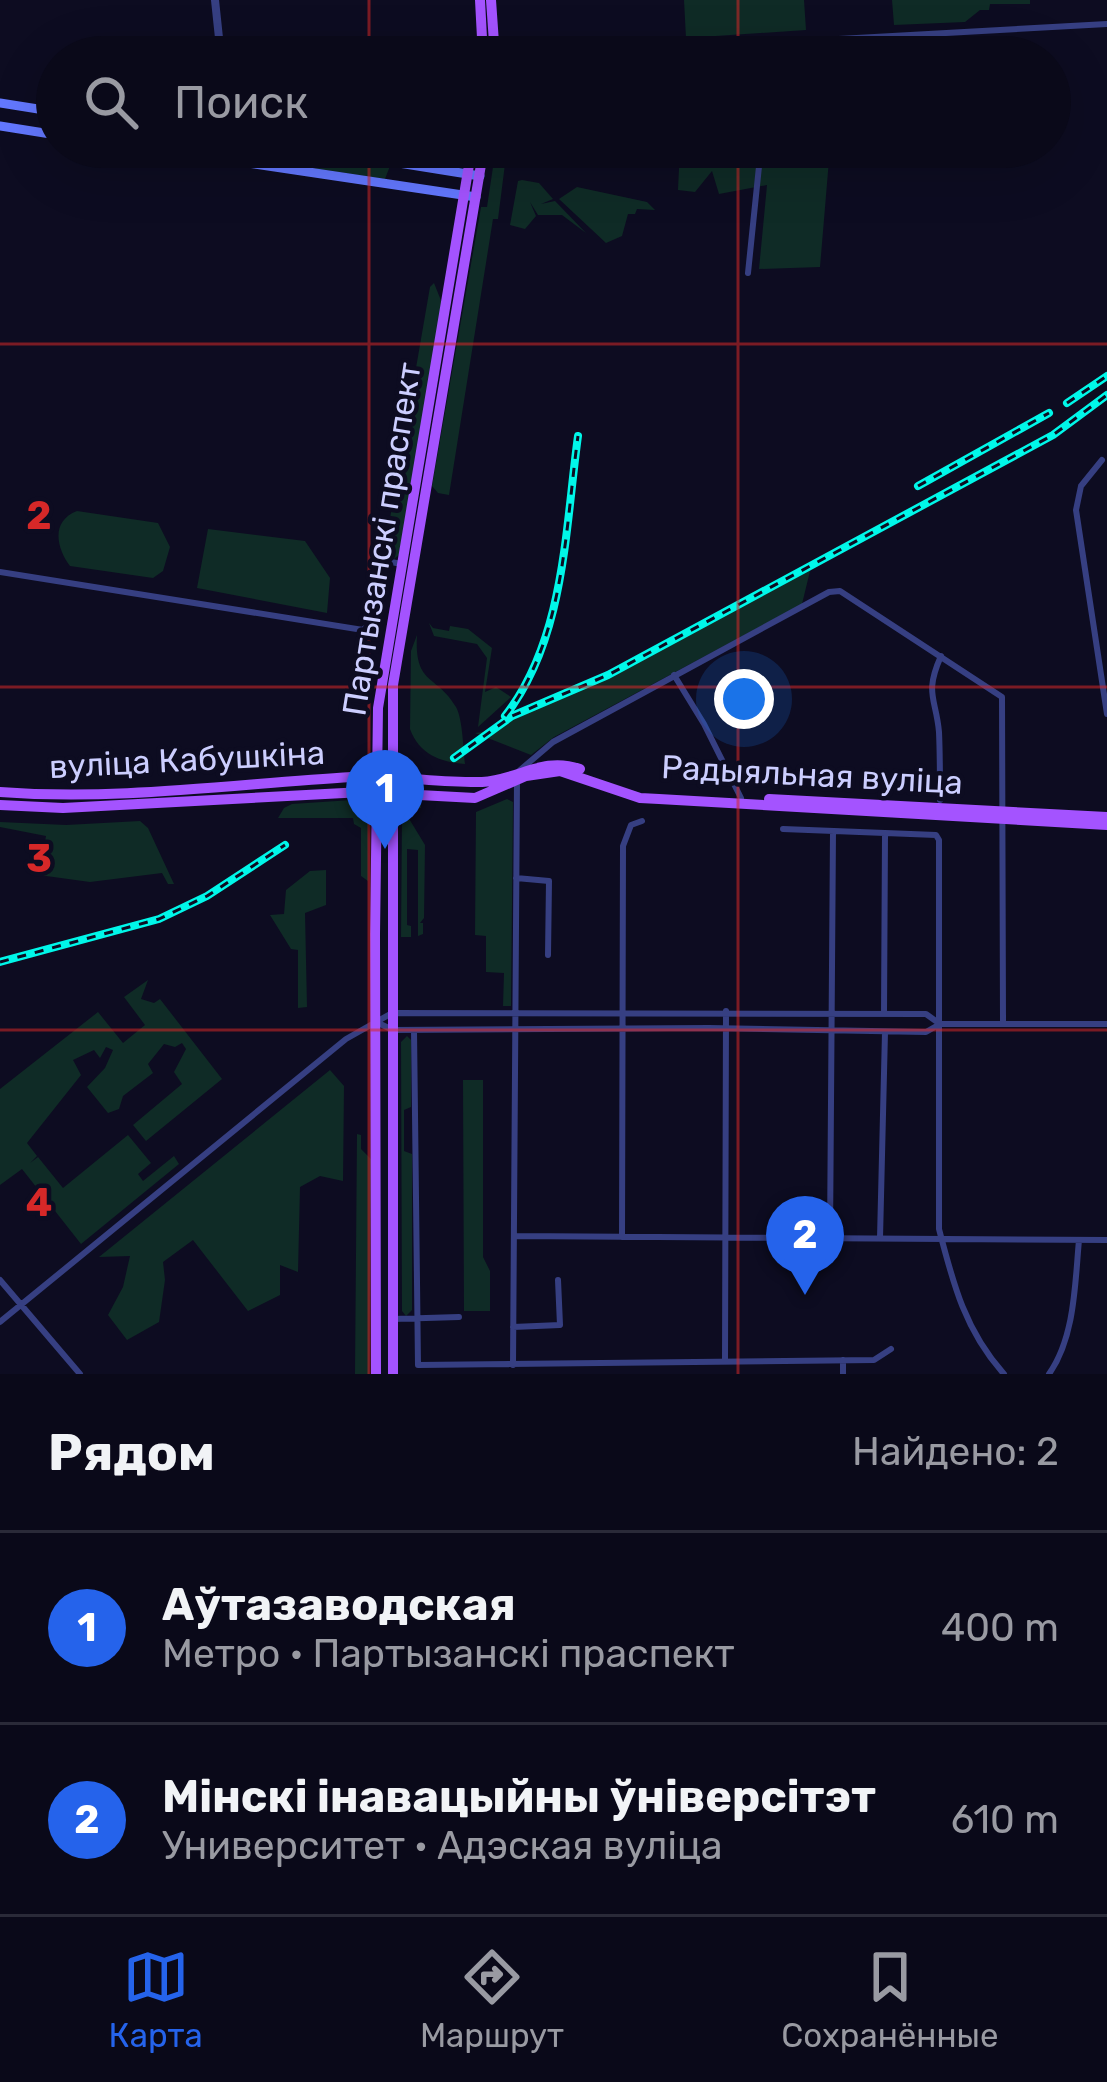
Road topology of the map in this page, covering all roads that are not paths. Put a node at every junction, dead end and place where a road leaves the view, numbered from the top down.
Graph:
1 (215, 0) edge
2 (479, 0) edge
3 (491, 0) edge
4 (1107, 24) edge
5 (219, 36) edge
6 (485, 36) edge
7 (489, 36) edge
8 (895, 36) edge
9 (0, 103) edge
10 (36, 109) edge
11 (0, 126) edge
12 (36, 132) edge
13 (279, 168) edge
14 (394, 168) edge
15 (428, 168) edge
16 (473, 168) edge
17 (476, 168) edge
18 (759, 168) edge
19 (473, 175) junction
20 (392, 185) junction
21 (470, 196) junction
22 (748, 273) dead end
23 (1102, 460) dead end
24 (402, 565) junction
25 (0, 572) edge
26 (412, 580) junction
27 (940, 656) junction
28 (674, 675) junction
29 (1107, 714) edge
30 (377, 777) junction
31 (518, 777) junction
32 (392, 778) junction
33 (0, 792) edge
34 (376, 793) junction
35 (392, 794) junction
36 (741, 798) junction
37 (940, 800) dead end
38 (0, 805) edge
39 (1003, 816) junction
40 (642, 821) dead end
41 (1107, 821) edge
42 (783, 829) dead end
43 (833, 831) junction
44 (885, 834) junction
45 (516, 878) junction
46 (548, 956) dead end
47 (726, 1011) junction
48 (515, 1012) junction
49 (620, 1012) junction
50 (392, 1013) junction
51 (830, 1013) junction
52 (884, 1014) junction
53 (376, 1022) junction
54 (1003, 1023) junction
55 (940, 1024) junction
56 (1107, 1024) edge
57 (621, 1029) junction
58 (393, 1030) junction
59 (414, 1030) junction
60 (515, 1030) junction
61 (725, 1030) junction
62 (830, 1031) junction
63 (885, 1032) junction
64 (514, 1237) junction
65 (622, 1237) junction
66 (725, 1238) junction
67 (830, 1238) junction
68 (880, 1239) junction
69 (941, 1239) junction
70 (1079, 1240) junction
71 (1107, 1240) edge
72 (0, 1280) edge
73 (558, 1280) dead end
74 (21, 1304) junction
75 (376, 1305) junction
76 (459, 1317) dead end
77 (416, 1318) junction
78 (393, 1319) junction
79 (0, 1322) edge
80 (513, 1327) junction
81 (891, 1348) dead end
82 (843, 1360) junction
83 (725, 1361) junction
84 (513, 1365) junction
85 (376, 1369) edge
86 (80, 1374) edge
87 (392, 1374) edge
88 (843, 1374) edge
89 (1004, 1374) edge
90 (1048, 1374) edge

1 - 5 street
2 - 6 main road
3 - 7 main road
4 - 8 street
9 - 10 main road
11 - 12 main road
13 - 20 main road
14 - 20 main road
15 - 19 main road
16 - 19 main road, Партызанскі праспект
17 - 19 main road, Партызанскі праспект
18 - 22 street
19 - 21 main road, Партызанскі праспект
20 - 21 main road
21 - 24 main road, Партызанскі праспект
21 - 26 main road, Партызанскі праспект
23 - 29 street
24 - 25 street
24 - 26 main road
24 - 30 main road, Партызанскі праспект
26 - 32 main road, Партызанскі праспект
27 - 28 street
27 - 37 street
27 - 39 street
28 - 31 street
28 - 36 street
30 - 32 main road, Радыяльная вуліца
30 - 33 main road, вуліца Кабушкіна
30 - 34 main road, Партызанскі праспект
31 - 32 main road, Радыяльная вуліца
31 - 35 main road, Радыяльная вуліца
31 - 36 main road, Радыяльная вуліца
31 - 39 main road, Радыяльная вуліца
31 - 45 street
32 - 35 main road, Партызанскі праспект
34 - 35 main road, вуліца Кабушкіна
34 - 38 main road, вуліца Кабушкіна
34 - 53 main road, Партызанскі праспект
35 - 50 main road, Партызанскі праспект
36 - 39 main road, Радыяльная вуліца
39 - 41 main road, Радыяльная вуліца
39 - 54 street
40 - 49 street
42 - 43 street
43 - 44 street
43 - 51 street
44 - 52 street
44 - 55 street
45 - 46 street
45 - 48 street
47 - 49 street
47 - 51 street
47 - 61 street
48 - 49 street
48 - 50 street
48 - 60 street
49 - 57 street
50 - 53 street
50 - 58 main road, Партызанскі праспект
51 - 52 street
51 - 62 street
52 - 55 street
53 - 58 street
53 - 74 street
53 - 75 main road, Партызанскі праспект
54 - 55 street
54 - 56 street
55 - 63 street
55 - 69 street
57 - 60 street
57 - 61 street
57 - 65 street
58 - 59 street
58 - 78 main road, Партызанскі праспект
59 - 60 street
59 - 77 street
60 - 64 street
61 - 62 street
61 - 66 street
62 - 63 street
62 - 67 street
63 - 68 street
64 - 65 street
64 - 80 street
65 - 66 street
66 - 67 street
66 - 83 street
67 - 68 street
68 - 69 street
69 - 70 street
69 - 89 street
70 - 71 street
70 - 90 street
72 - 74 street
73 - 80 street
74 - 79 street
74 - 86 street
75 - 78 main road
75 - 85 main road, Партызанскі праспект
76 - 77 street
77 - 78 street
77 - 84 street
78 - 87 main road, Партызанскі праспект
80 - 84 street
81 - 82 street
82 - 83 street
82 - 88 street
83 - 84 street
85 - 87 main road

